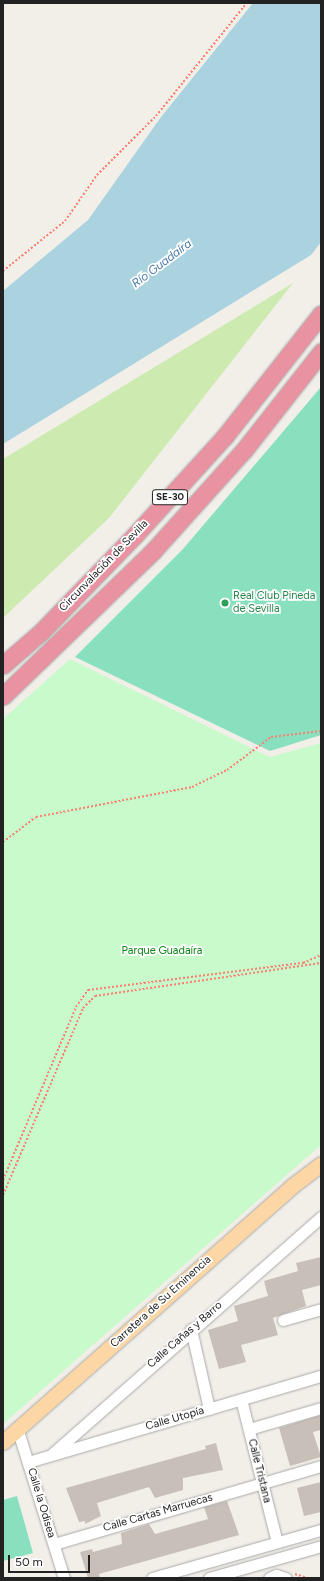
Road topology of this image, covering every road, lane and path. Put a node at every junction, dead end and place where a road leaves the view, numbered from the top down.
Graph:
1 (247, 3) edge
2 (3, 271) edge
3 (321, 314) edge
4 (321, 352) edge
5 (3, 665) edge
6 (3, 696) edge
7 (321, 731) edge
8 (3, 842) edge
9 (321, 955) edge
10 (321, 963) edge
11 (321, 1164) edge
12 (3, 1180) edge
13 (3, 1195) edge
14 (321, 1217) edge
15 (321, 1309) edge
16 (283, 1320) dead end
17 (191, 1329) junction
18 (321, 1376) edge
19 (241, 1399) junction
20 (209, 1408) junction
21 (321, 1408) edge
22 (17, 1428) junction
23 (249, 1429) junction
24 (3, 1442) edge
25 (51, 1455) junction
26 (28, 1462) junction
27 (321, 1466) edge
28 (262, 1483) junction
29 (321, 1530) edge
30 (277, 1542) junction
31 (54, 1544) junction
32 (321, 1546) edge
33 (198, 1565) junction
34 (64, 1578) edge
35 (152, 1578) edge
36 (204, 1578) edge
37 (209, 1578) edge
38 (269, 1578) edge
39 (286, 1578) edge

1 - 2 path
3 - 5 highway, Circunvalación de Sevilla / SE-30
4 - 6 highway, Circunvalación de Sevilla / SE-30
7 - 8 path
9 - 12 path
10 - 13 path
11 - 22 main road, Carretera de Su Eminencia
14 - 17 street, Calle Cañas y Barro
15 - 16 street
17 - 20 street
17 - 25 street, Calle Cañas y Barro
18 - 19 street, Calle Utopía
19 - 20 street, Calle Utopía
19 - 23 street, Calle Tristana
20 - 25 street, Calle Utopía
21 - 23 street
22 - 24 main road, Carretera de Su Eminencia
22 - 26 street, Calle la Odisea
23 - 28 street, Calle Tristana
25 - 26 street, Calle Utopía
26 - 31 street, Calle la Odisea
27 - 28 street, Calle Cartas Marruecas
28 - 30 street, Calle Tristana
28 - 31 street, Calle Cartas Marruecas
29 - 30 street
30 - 33 street
31 - 34 street, Calle la Odisea
32 - 37 street
33 - 35 street
33 - 36 street
38 - 39 street

